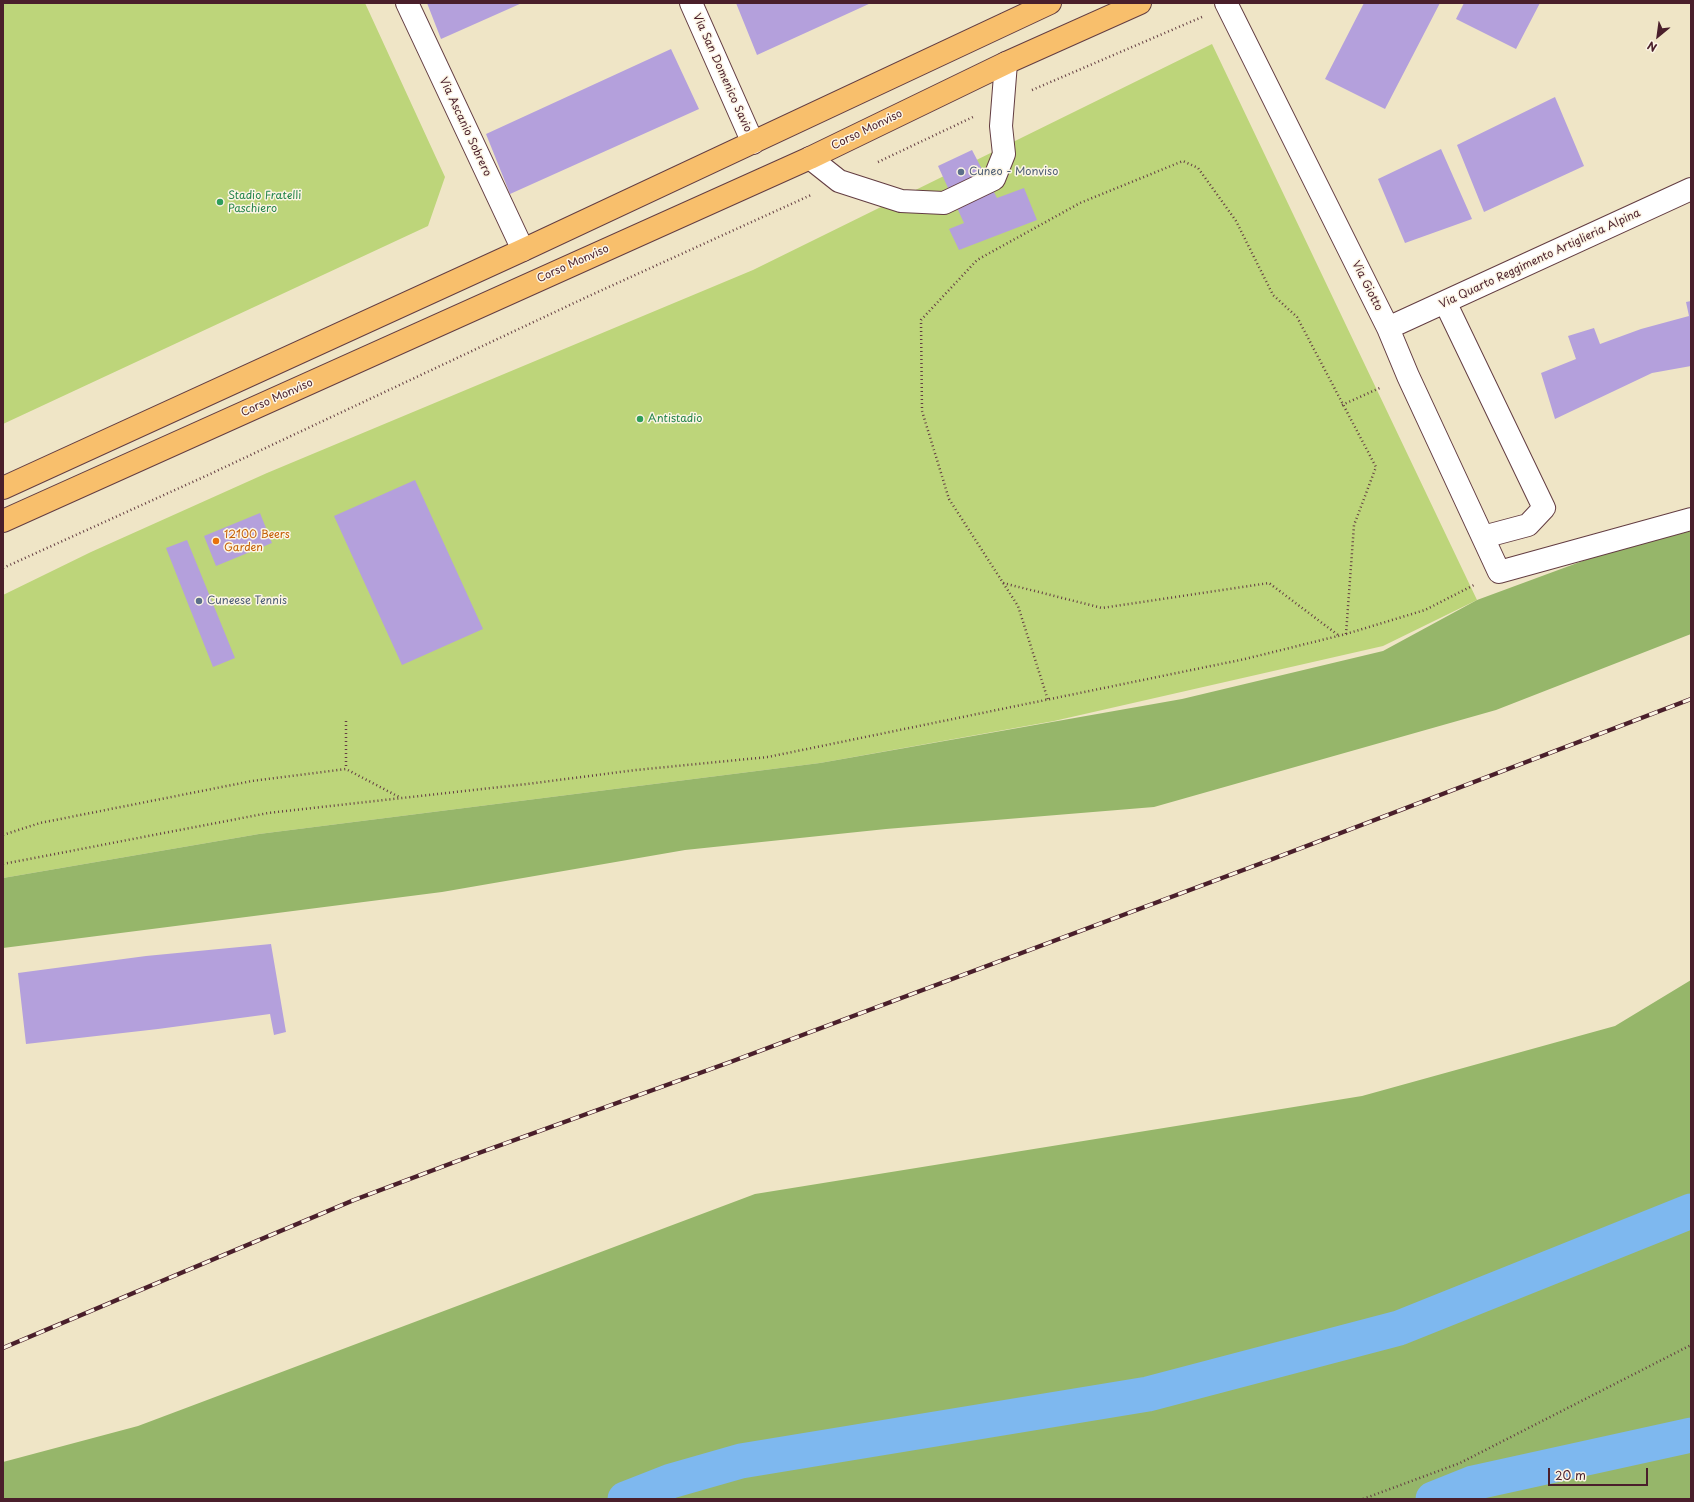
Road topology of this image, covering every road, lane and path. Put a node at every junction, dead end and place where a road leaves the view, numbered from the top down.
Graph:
1 (407, 3) edge
2 (691, 3) edge
3 (1050, 3) edge
4 (1140, 3) edge
5 (1226, 4) edge
6 (1006, 63) junction
7 (1002, 102) junction
8 (752, 143) junction
9 (810, 158) junction
10 (839, 181) junction
11 (1691, 189) edge
12 (523, 250) junction
13 (1445, 302) junction
14 (1388, 328) junction
15 (1408, 376) junction
16 (1342, 405) junction
17 (3, 488) edge
18 (1691, 519) edge
19 (3, 521) edge
20 (1483, 537) junction
21 (3, 568) edge
22 (1500, 572) junction
23 (1003, 583) junction
24 (1346, 634) junction
25 (1338, 635) junction
26 (1048, 700) junction
27 (346, 721) dead end
28 (346, 769) junction
29 (401, 799) junction
30 (3, 835) edge
31 (3, 864) edge
32 (1691, 1345) edge
33 (1363, 1499) edge

1 - 12 street, Via Ascanio Sobrero
2 - 8 street, Via San Domenico Savio
3 - 8 main road
4 - 6 main road, Corso Monviso
5 - 7 path
5 - 14 street, Via Giotto
6 - 7 street
6 - 9 main road, Corso Monviso
7 - 10 path
7 - 10 street
8 - 12 main road
9 - 10 street
9 - 19 main road, Corso Monviso
10 - 21 path
11 - 13 street, Via Quarto Reggimento Artiglieria Alpina
12 - 17 main road
13 - 14 street, Via Quarto Reggimento Artiglieria Alpina
13 - 20 street
14 - 15 street, Via Giotto
15 - 16 path
15 - 20 street, Via Giotto
16 - 23 path
16 - 24 path
18 - 22 street
20 - 22 street, Via Giotto
22 - 24 path
23 - 25 path
23 - 26 path
24 - 25 path
25 - 26 path
26 - 29 path
27 - 28 path
28 - 29 path
28 - 30 path
29 - 31 path
32 - 33 path

